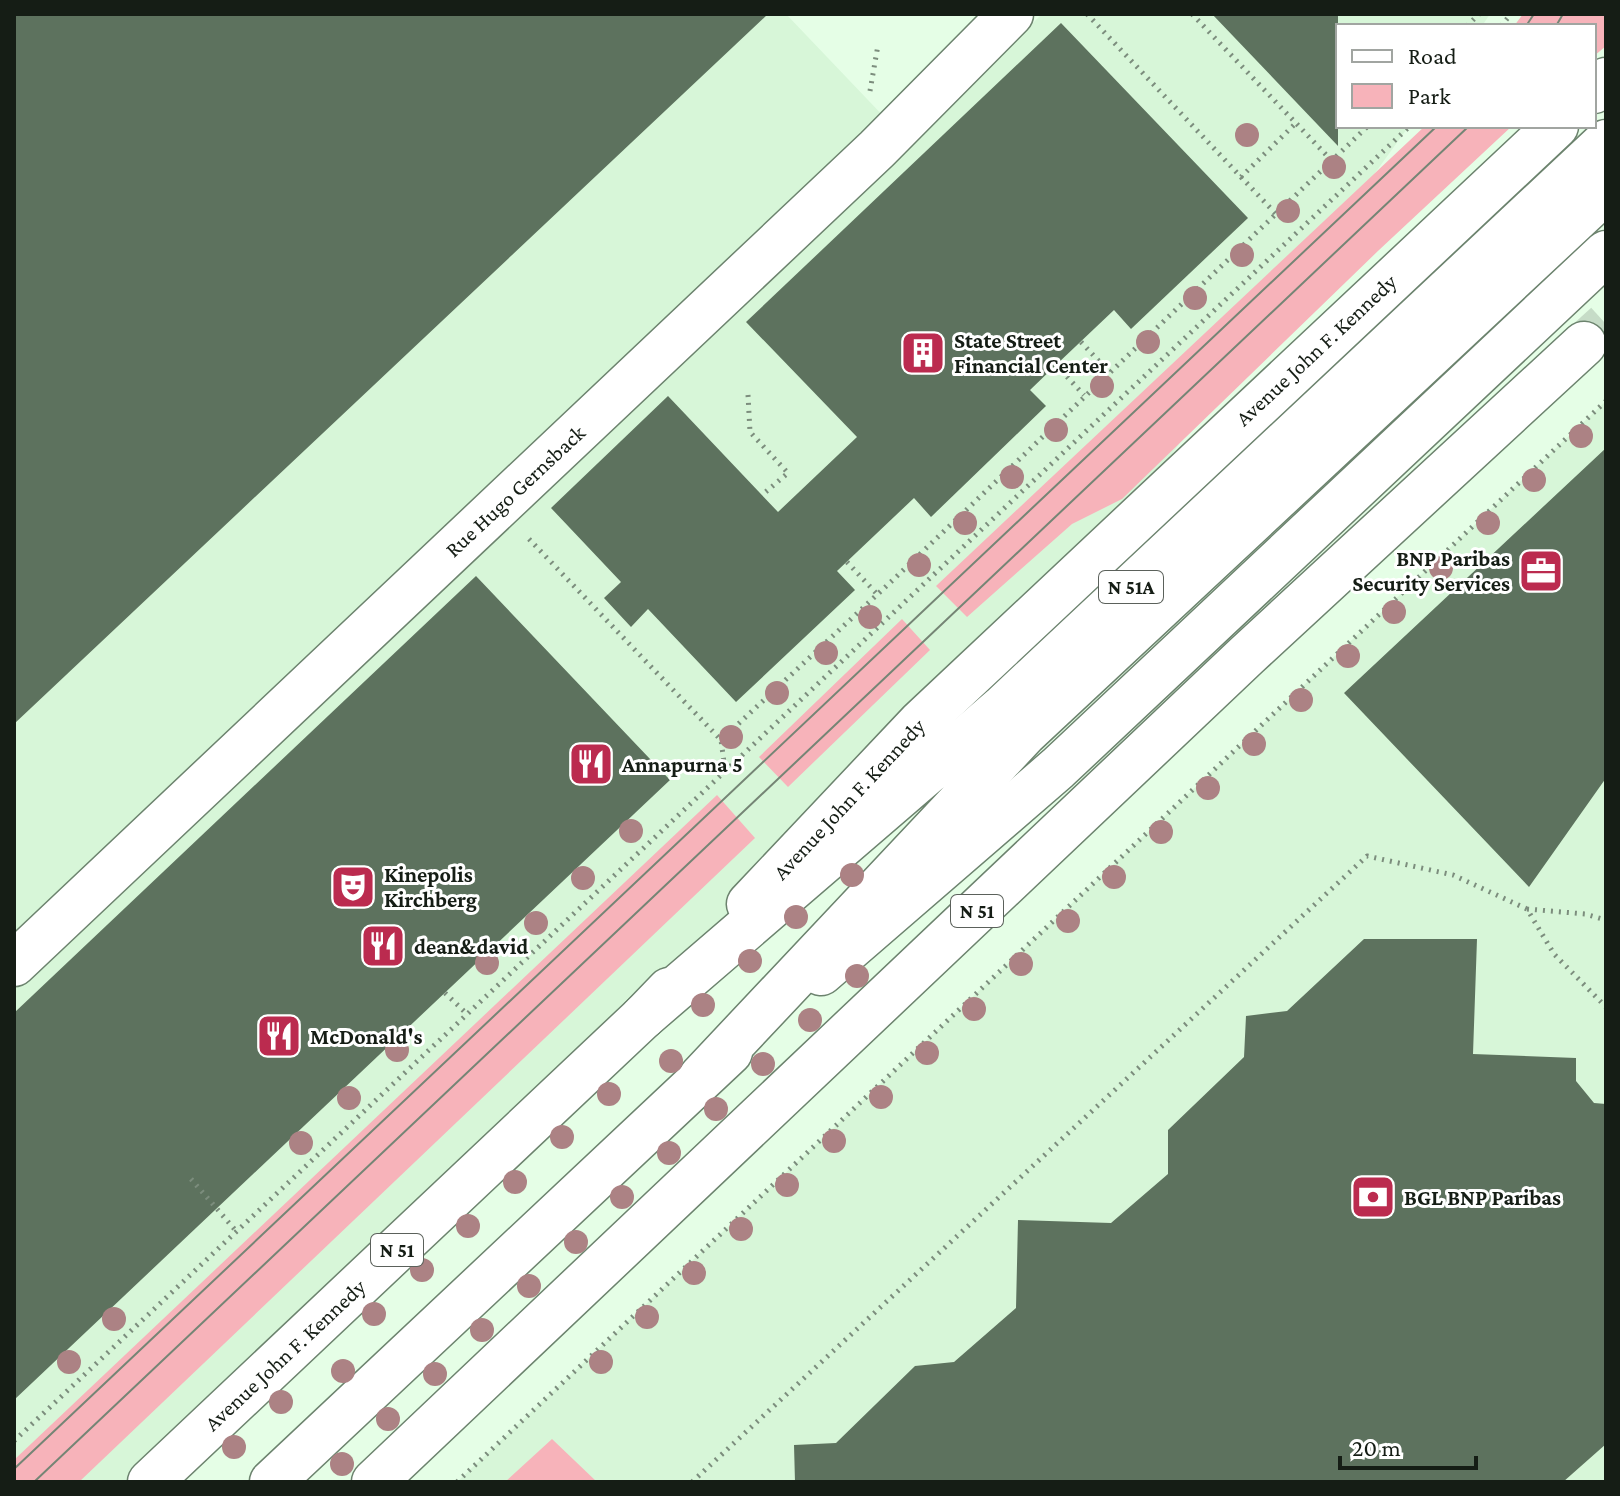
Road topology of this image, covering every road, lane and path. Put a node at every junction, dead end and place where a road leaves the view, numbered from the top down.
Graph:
1 (1011, 14) edge
2 (1087, 14) edge
3 (1192, 14) edge
4 (1296, 123) junction
5 (1366, 128) edge
6 (1408, 128) edge
7 (1554, 128) edge
8 (1606, 142) edge
9 (1332, 162) junction
10 (1241, 177) junction
11 (1606, 191) edge
12 (1276, 214) junction
13 (1606, 253) edge
14 (1081, 342) dead end
15 (1584, 344) tunnel mouth
16 (1056, 365) dead end
17 (1109, 372) junction
18 (748, 395) dead end
19 (1084, 395) junction
20 (1605, 406) edge
21 (762, 495) dead end
22 (536, 547) dead end
23 (847, 562) dead end
24 (877, 594) junction
25 (721, 740) junction
26 (725, 770) junction
27 (1527, 909) junction
28 (1606, 920) edge
29 (14, 964) edge
30 (445, 993) dead end
31 (1606, 1007) edge
32 (467, 1014) junction
33 (643, 1017) junction
34 (701, 1077) junction
35 (191, 1179) dead end
36 (237, 1232) junction
37 (14, 1441) edge
38 (150, 1482) edge
39 (272, 1482) edge
40 (374, 1482) edge
41 (457, 1482) edge
42 (692, 1482) edge

1 - 29 main road, Rue Hugo Gernsback
2 - 10 path
3 - 4 path
4 - 9 path
4 - 10 path
5 - 9 path
6 - 26 path
7 - 33 main road, Avenue John F. Kennedy / N 51
8 - 33 main road, N 51A
9 - 12 path
10 - 12 path
11 - 34 main road, N 51A
12 - 17 path
13 - 34 main road, N 51
14 - 17 path
15 - 40 main road, N 51
16 - 19 path
17 - 19 path
18 - 21 path
19 - 24 path
20 - 41 path
22 - 25 path
23 - 24 path
24 - 25 path
25 - 26 path
26 - 32 path
27 - 28 path
27 - 31 path
27 - 42 path
30 - 32 path
32 - 36 path
33 - 38 main road, Avenue John F. Kennedy / N 51
34 - 39 main road, N 51
35 - 36 path
36 - 37 path

